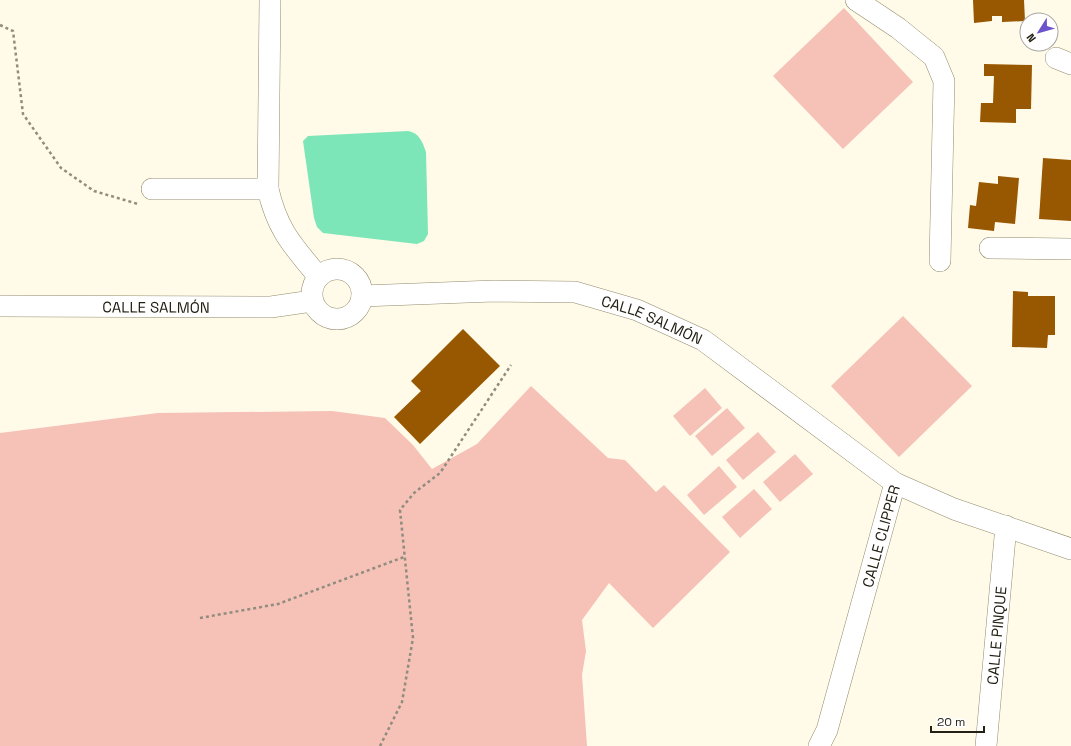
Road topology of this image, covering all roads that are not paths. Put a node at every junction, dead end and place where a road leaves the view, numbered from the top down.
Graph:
1 (270, 0) edge
2 (856, 0) edge
3 (268, 189) junction
4 (146, 197) road end
5 (990, 248) dead end
6 (1071, 249) edge
7 (940, 261) dead end
8 (318, 276) junction
9 (362, 296) junction
10 (312, 301) junction
11 (0, 306) edge
12 (895, 482) junction
13 (1006, 526) junction
14 (1071, 549) edge
15 (818, 746) edge
16 (986, 746) edge

1 - 3 street
2 - 7 street
3 - 4 street
3 - 8 street
5 - 6 street
8 - 9 street
8 - 10 street
9 - 10 street
9 - 12 street, CALLE SALMÓN
10 - 11 street, CALLE SALMÓN
12 - 13 street, CALLE CLIPPER
12 - 15 street, CALLE CLIPPER
13 - 14 street, CALLE CLIPPER
13 - 16 street, CALLE PINQUE

